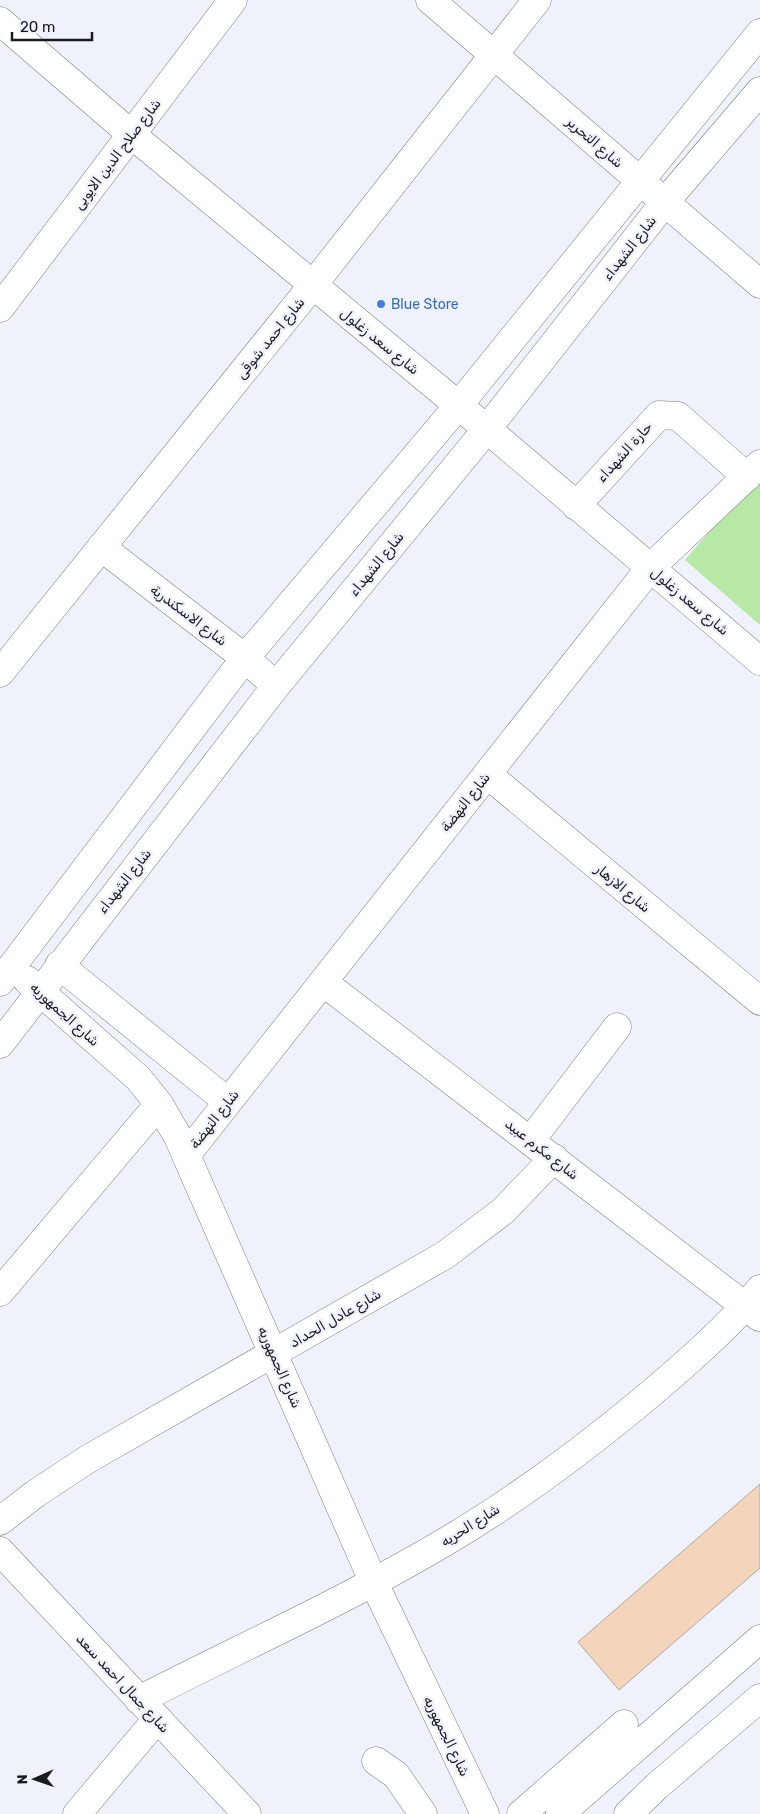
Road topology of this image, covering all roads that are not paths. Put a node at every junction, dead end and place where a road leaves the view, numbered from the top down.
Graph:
1 (233, 0) edge
2 (430, 0) edge
3 (537, 0) edge
4 (0, 21) edge
5 (760, 33) edge
6 (494, 54) junction
7 (760, 91) edge
8 (131, 134) junction
9 (640, 181) junction
10 (665, 202) junction
11 (760, 284) edge
12 (312, 286) junction
13 (0, 308) edge
14 (458, 406) junction
15 (487, 429) junction
16 (753, 471) edge
17 (576, 506) junction
18 (101, 547) junction
19 (650, 568) junction
20 (245, 658) junction
21 (760, 660) edge
22 (0, 673) edge
23 (276, 686) junction
24 (487, 774) junction
25 (59, 964) junction
26 (4, 968) edge
27 (323, 982) junction
28 (40, 993) junction
29 (760, 1001) edge
30 (617, 1027) dead end
31 (0, 1044) edge
32 (228, 1102) junction
33 (159, 1104) junction
34 (531, 1140) junction
35 (186, 1154) junction
36 (554, 1158) junction
37 (0, 1292) edge
38 (755, 1304) edge
39 (273, 1353) junction
40 (0, 1521) edge
41 (0, 1551) edge
42 (373, 1581) junction
43 (760, 1639) edge
44 (760, 1698) edge
45 (139, 1700) junction
46 (157, 1719) junction
47 (624, 1724) dead end
48 (376, 1760) dead end
49 (77, 1814) edge
50 (247, 1814) edge
51 (423, 1814) edge
52 (485, 1814) edge
53 (521, 1814) edge
54 (560, 1814) edge
55 (628, 1814) edge

1 - 8 street, شارع صلاح الدين الايوبى
2 - 6 street, شارع التحرير
3 - 6 street, شارع احمد شوقى
4 - 8 street, شارع سعد زغلول
5 - 9 street
6 - 9 street, شارع التحرير
6 - 12 street, شارع احمد شوقى
7 - 10 street, شارع الشهداء
8 - 12 street, شارع سعد زغلول
8 - 13 street, شارع صلاح الدين الايوبى
9 - 10 street, شارع التحرير
9 - 14 street
10 - 11 street, شارع التحرير
10 - 15 street, شارع الشهداء
12 - 14 street, شارع سعد زغلول
12 - 18 street, شارع احمد شوقى
14 - 15 street, شارع سعد زغلول
14 - 20 street
15 - 17 street, شارع سعد زغلول
15 - 23 street, شارع الشهداء
16 - 17 street, حارة الشهداء
16 - 19 street, شارع النهضة
17 - 19 street, شارع سعد زغلول
18 - 20 street, شارع الاسكندرية
18 - 22 street, شارع احمد شوقى
19 - 21 street, شارع سعد زغلول
19 - 24 street, شارع النهضة
20 - 23 street, شارع الاسكندرية
20 - 26 street
23 - 25 street, شارع الشهداء
24 - 27 street, شارع النهضة
24 - 29 street, شارع الازهار
25 - 28 street, شارع الشهداء
25 - 32 street
26 - 28 street, شارع الجمهوريه
27 - 32 street, شارع النهضة
27 - 34 street, شارع مكرم عبيد
28 - 31 street, شارع الشهداء
28 - 33 street, شارع الجمهوريه
30 - 34 street
32 - 35 street, شارع النهضة
33 - 35 street, شارع الجمهوريه
33 - 37 street
34 - 36 street, شارع مكرم عبيد
35 - 39 street, شارع الجمهوريه
36 - 38 street, شارع مكرم عبيد
36 - 39 street, شارع عادل الحداد
38 - 42 street, شارع الحريه
39 - 40 street, شارع عادل الحداد
39 - 42 street, شارع الجمهوريه
41 - 45 street, شارع جمال احمد سعد
42 - 45 street, شارع الحريه
42 - 52 street, شارع الجمهوريه
43 - 54 street
44 - 55 street
45 - 46 street, شارع جمال احمد سعد
46 - 49 street
46 - 50 street, شارع جمال احمد سعد
47 - 53 street
48 - 51 street

